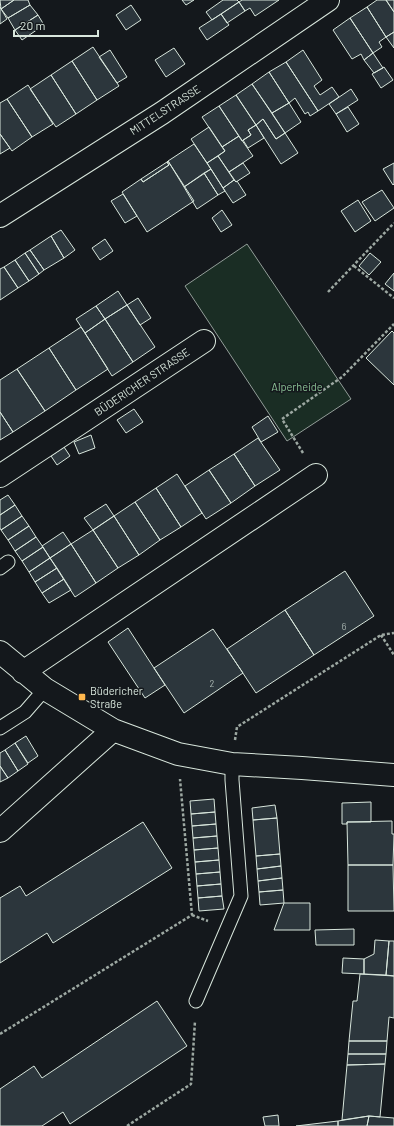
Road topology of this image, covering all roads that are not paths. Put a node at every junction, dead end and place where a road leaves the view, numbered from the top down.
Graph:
1 (328, 0) edge
2 (0, 216) edge
3 (204, 341) dead end
4 (316, 475) road end
5 (0, 476) edge
6 (0, 652) edge
7 (23, 672) junction
8 (45, 689) junction
9 (0, 728) edge
10 (112, 730) junction
11 (232, 764) junction
12 (394, 775) edge
13 (0, 831) edge
14 (196, 1001) road end

1 - 2 street, MITTELSTRASSE
3 - 5 street, BÜDERICHER STRASSE
4 - 7 street
6 - 7 street
7 - 8 street
8 - 9 lane
8 - 10 street
10 - 11 street
10 - 13 street
11 - 12 street
11 - 14 lane

